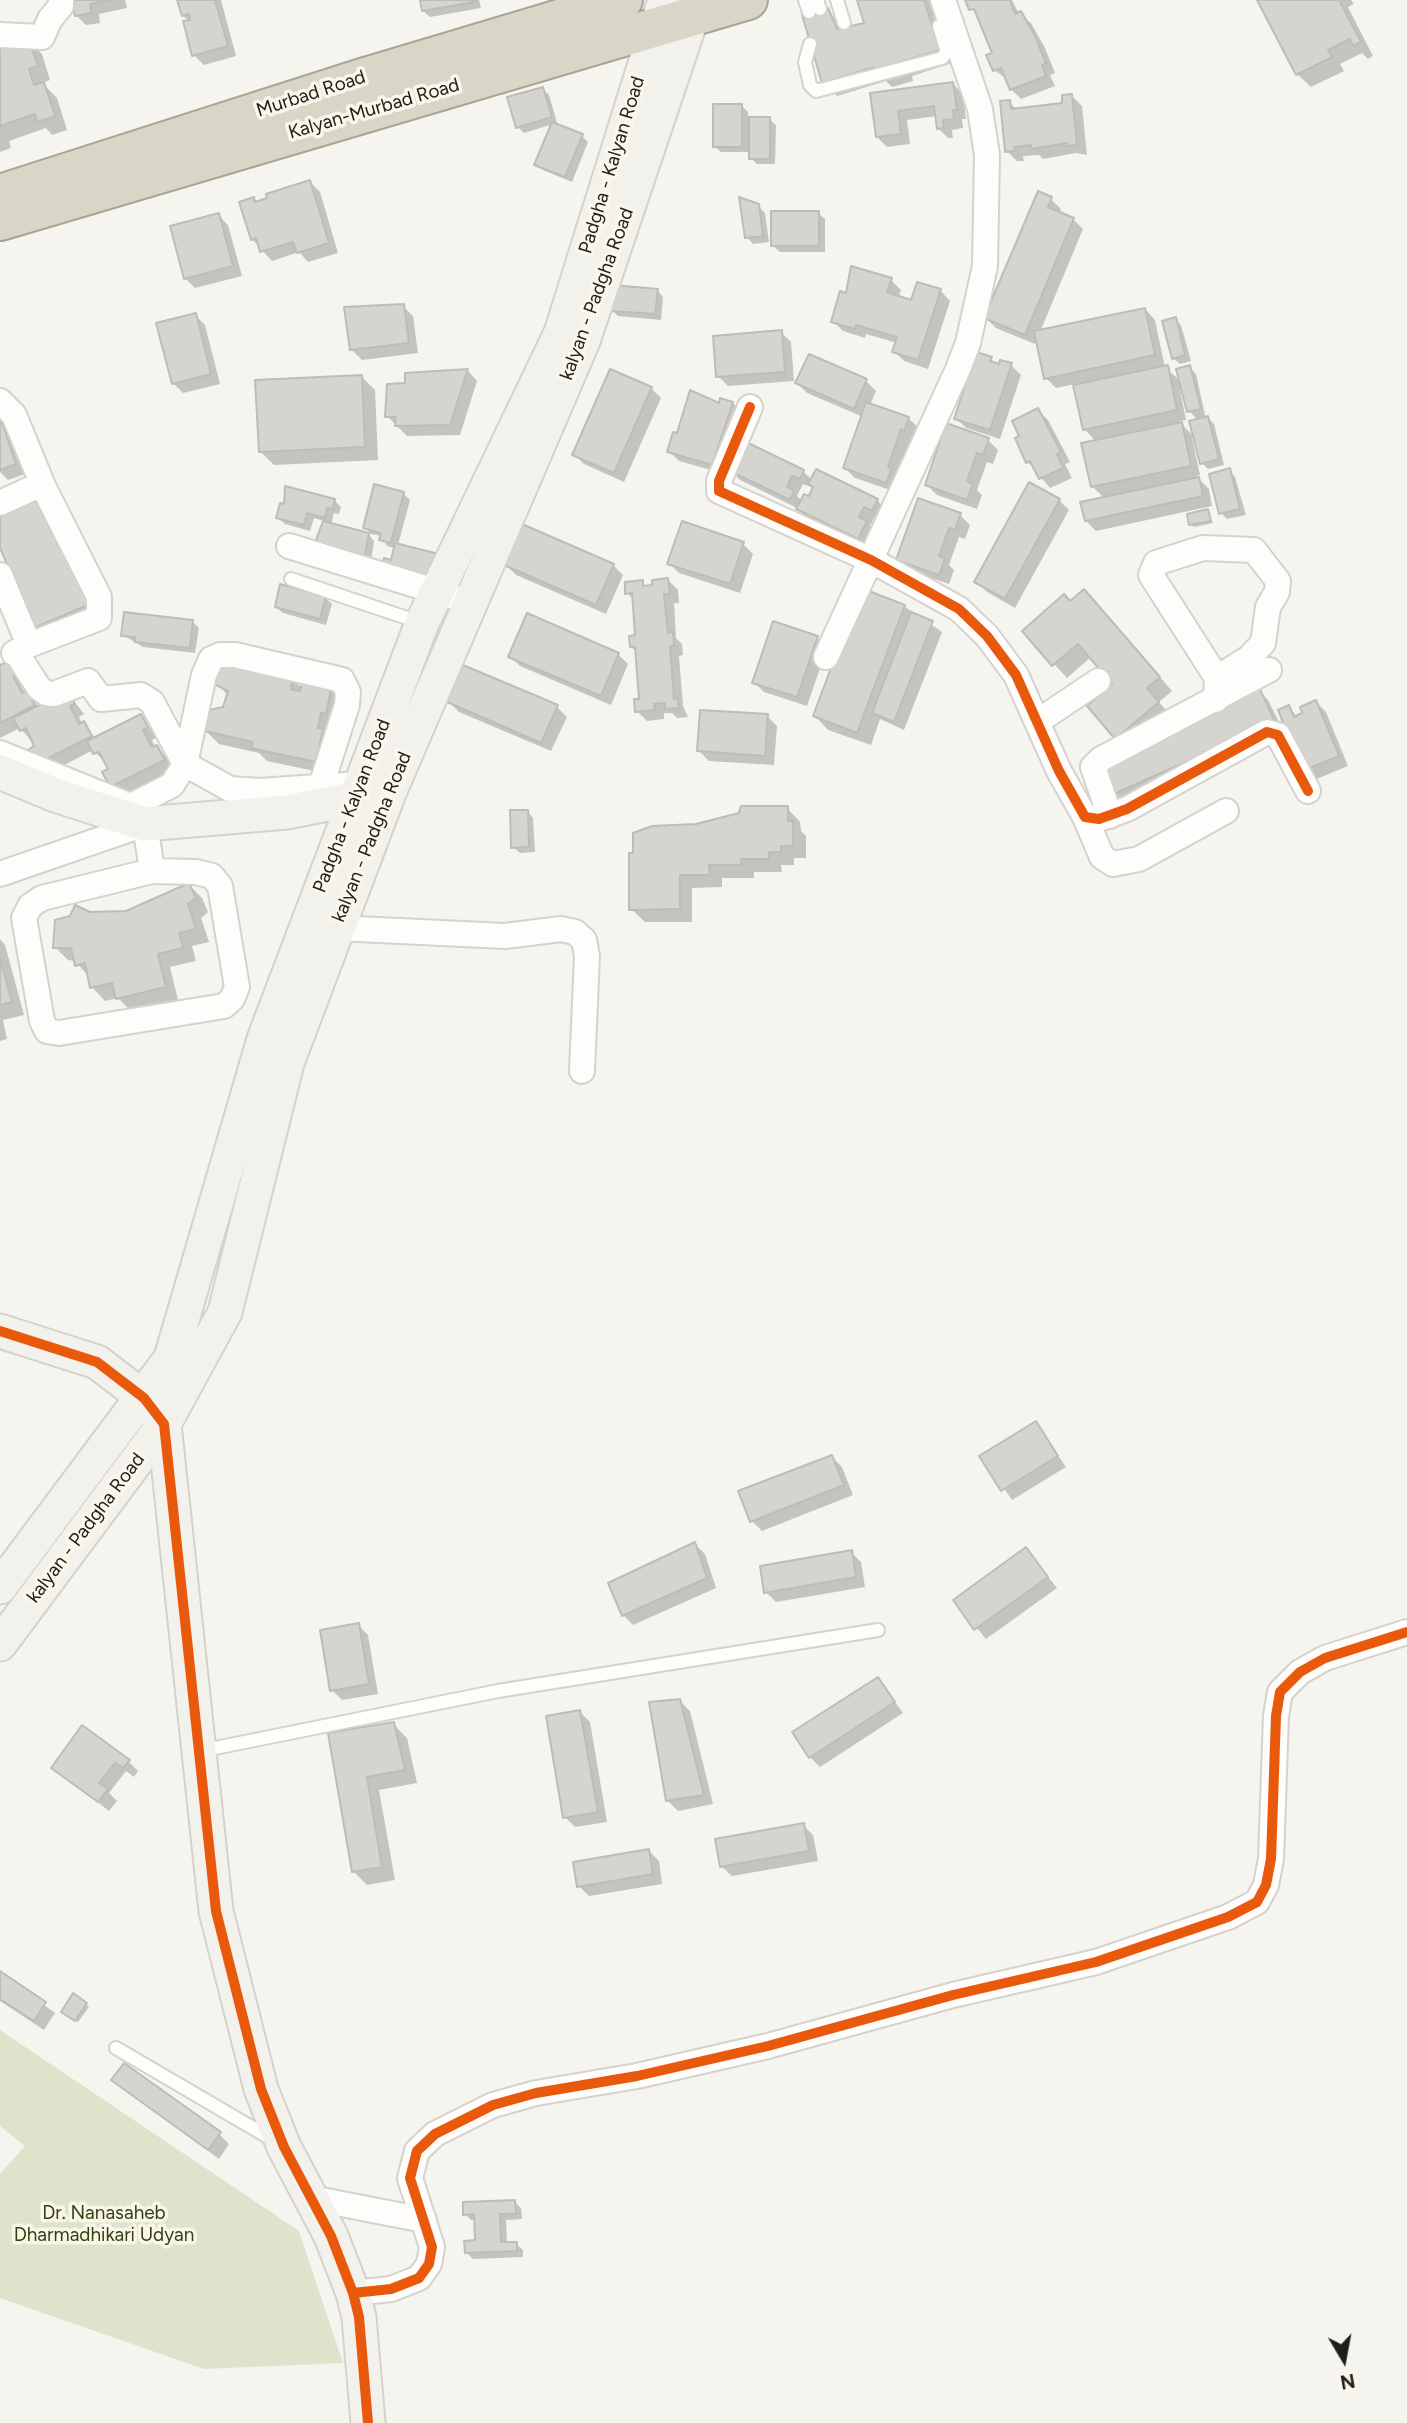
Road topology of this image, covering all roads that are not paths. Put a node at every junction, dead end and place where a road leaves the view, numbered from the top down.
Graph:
1 (61, 0) edge
2 (623, 0) edge
3 (748, 0) edge
4 (836, 0) edge
5 (943, 0) edge
6 (678, 11) edge
7 (844, 23) dead end
8 (946, 33) junction
9 (0, 35) edge
10 (810, 44) dead end
11 (165, 156) junction
12 (0, 194) edge
13 (0, 221) edge
14 (0, 401) edge
15 (750, 407) dead end
16 (44, 488) junction
17 (0, 503) edge
18 (289, 546) dead end
19 (871, 560) junction
20 (0, 575) edge
21 (291, 579) dead end
22 (454, 597) junction
23 (422, 623) junction
24 (15, 652) edge
25 (826, 657) dead end
26 (1269, 670) dead end
27 (1098, 681) dead end
28 (1217, 689) junction
29 (1037, 722) junction
30 (0, 753) edge
31 (186, 764) junction
32 (1093, 767) junction
33 (1059, 771) junction
34 (0, 772) edge
35 (321, 786) junction
36 (368, 791) junction
37 (1308, 791) dead end
38 (1226, 811) dead end
39 (1110, 816) junction
40 (1085, 817) junction
41 (145, 824) junction
42 (152, 871) junction
43 (0, 874) edge
44 (336, 928) junction
45 (273, 1058) junction
46 (582, 1071) dead end
47 (0, 1331) edge
48 (144, 1398) junction
49 (164, 1424) junction
50 (0, 1587) edge
51 (878, 1630) dead end
52 (1407, 1632) edge
53 (0, 1644) edge
54 (199, 1751) junction
55 (116, 2048) dead end
56 (284, 2147) junction
57 (311, 2198) junction
58 (424, 2220) junction
59 (353, 2293) junction
60 (368, 2423) edge

1 - 9 street
2 - 11 highway, Murbad Road
3 - 6 highway, Kalyan-Murbad Road
4 - 7 lane
5 - 8 street
6 - 11 highway, Kalyan-Murbad Road
6 - 22 main road, kalyan - Padgha Road
8 - 10 lane
8 - 19 street
11 - 12 highway, Murbad Road
11 - 13 highway, Kalyan-Murbad Road
14 - 16 street
15 - 19 street
16 - 17 street
16 - 24 street
18 - 22 street
19 - 25 street
19 - 29 street
20 - 24 street
21 - 23 lane
22 - 23 main road, Padgha - Kalyan Road
22 - 36 main road, kalyan - Padgha Road
23 - 36 main road, Padgha - Kalyan Road
24 - 31 street
26 - 28 street
27 - 29 street
28 - 28 street
28 - 32 street
29 - 33 street
30 - 31 street
31 - 35 street
31 - 35 street
32 - 33 street
32 - 39 street
33 - 40 street
34 - 41 main road
35 - 36 street
36 - 41 main road
36 - 44 main road, kalyan - Padgha Road
36 - 45 main road, Padgha - Kalyan Road
37 - 39 street
38 - 40 street
39 - 40 street
41 - 42 street
41 - 43 street
42 - 42 street
44 - 45 main road, kalyan - Padgha Road
44 - 46 street
45 - 48 main road, Padgha - Kalyan Road
45 - 49 main road, kalyan - Padgha Road
47 - 48 main road
48 - 49 main road
48 - 50 main road, Padgha - Kalyan Road
49 - 53 main road, kalyan - Padgha Road
49 - 54 main road
51 - 54 lane
52 - 58 street
54 - 56 main road
55 - 56 lane
56 - 57 main road
57 - 58 street
57 - 59 main road
58 - 59 street
59 - 60 main road

